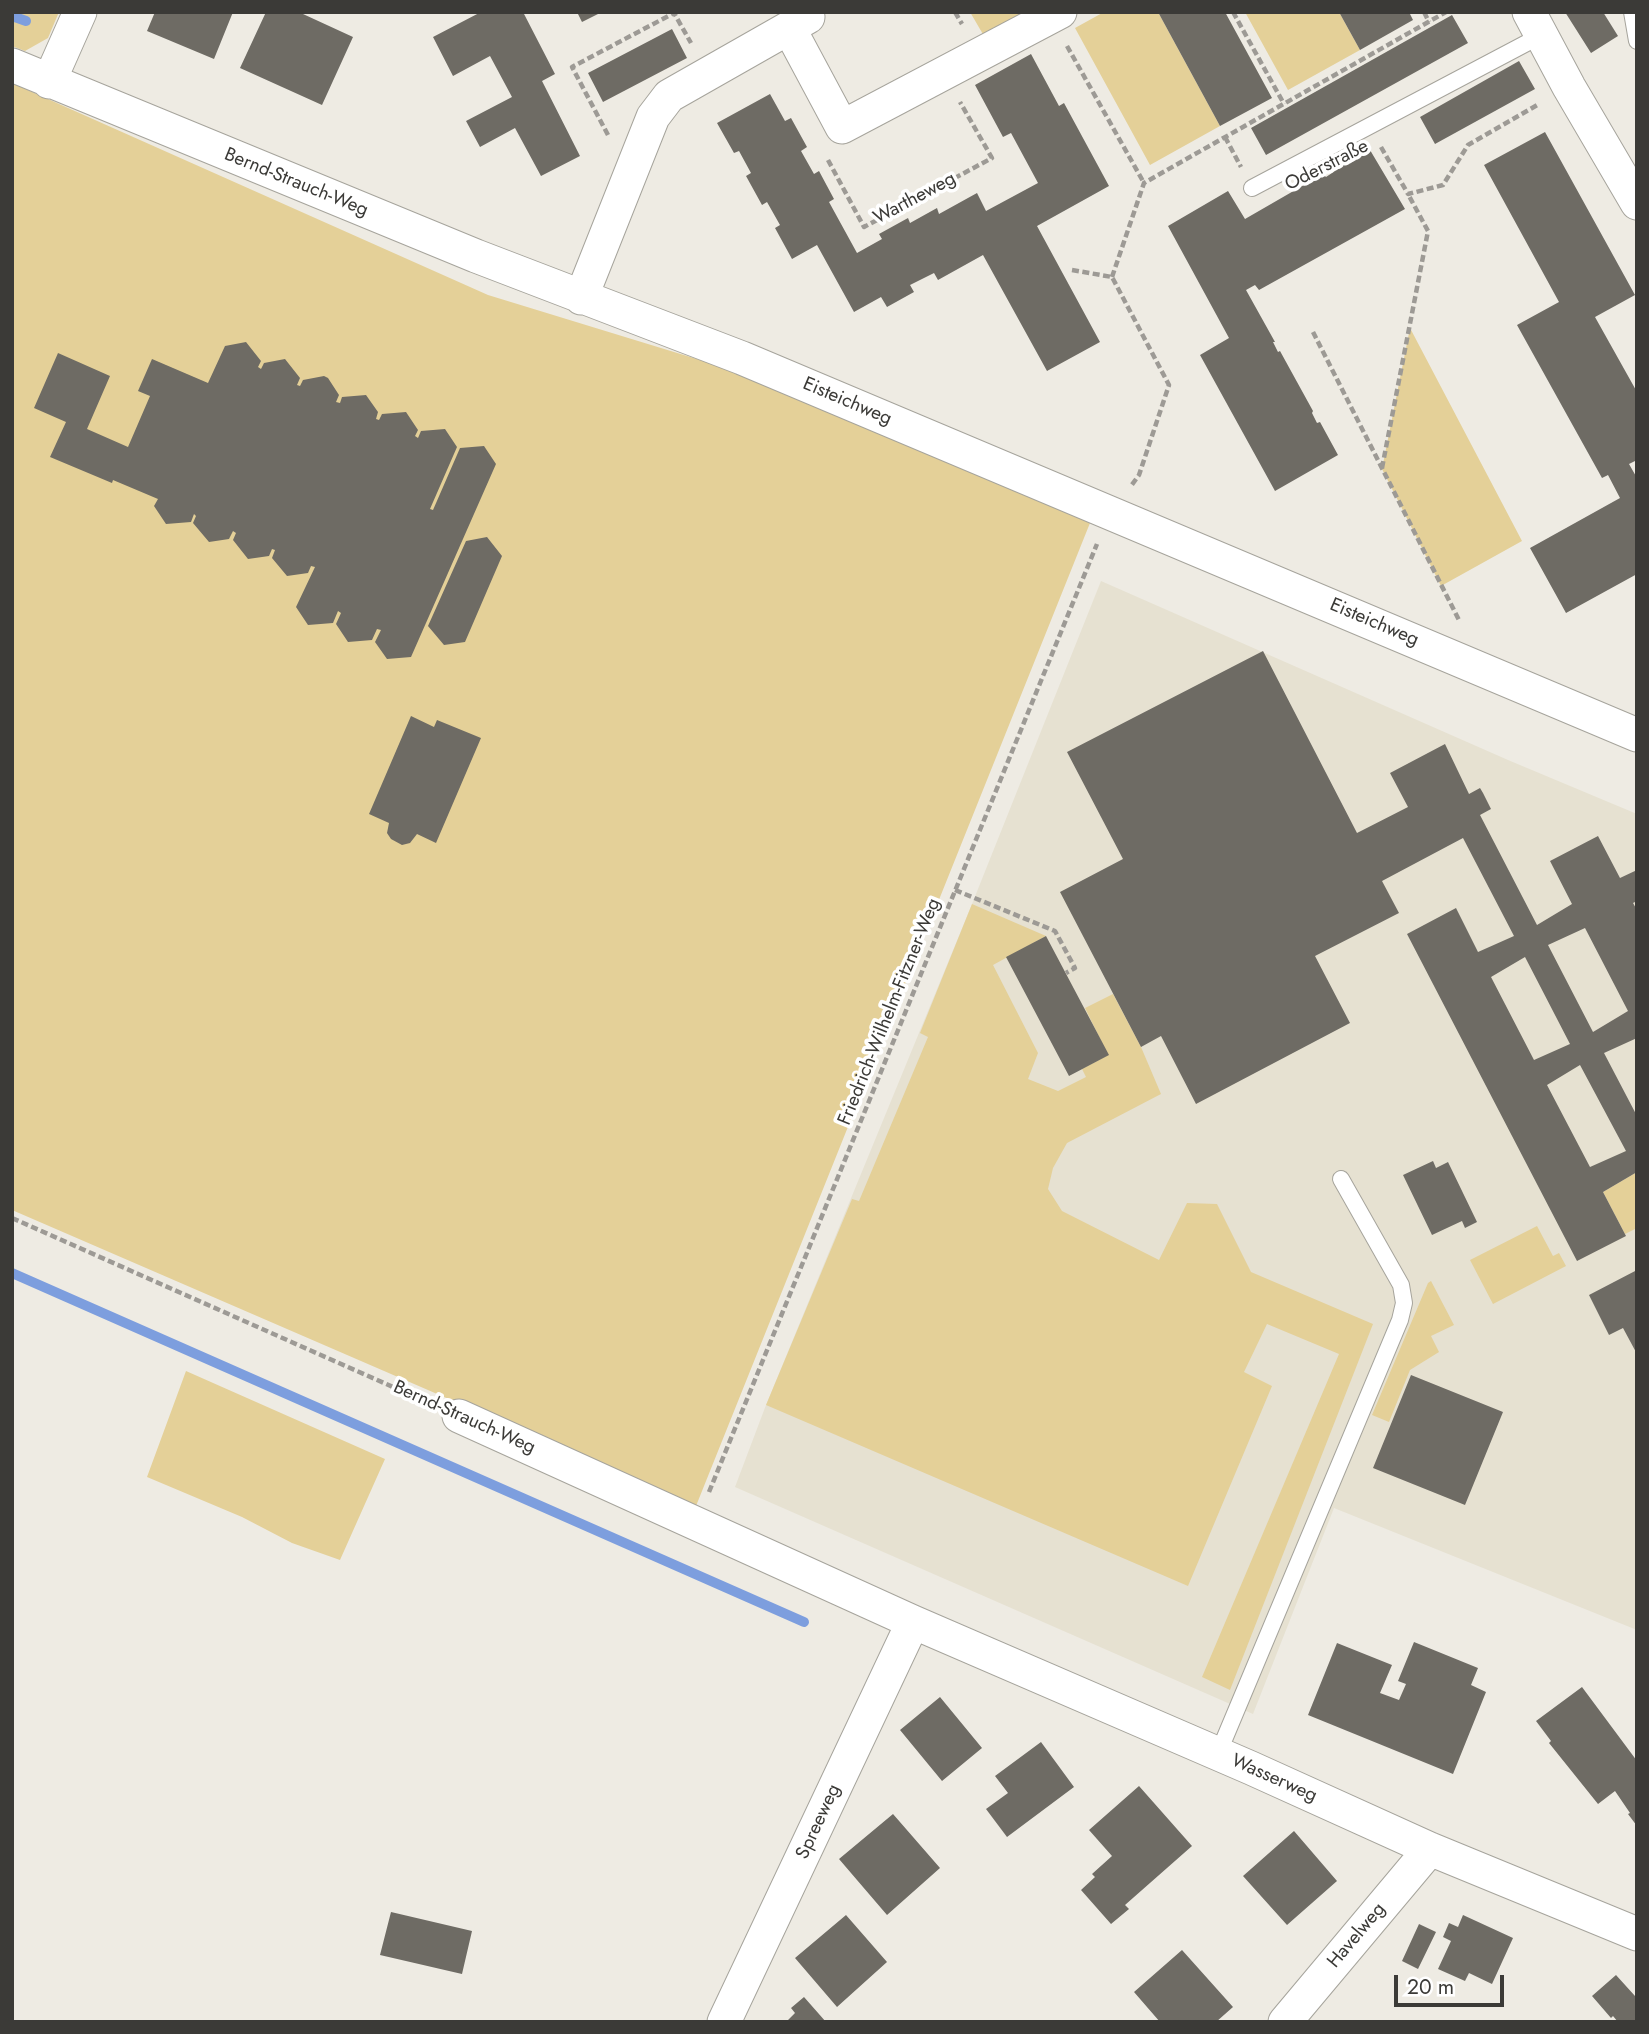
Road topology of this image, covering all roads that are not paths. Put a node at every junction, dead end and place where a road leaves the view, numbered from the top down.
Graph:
1 (80, 12) edge
2 (1632, 12) edge
3 (1056, 15) edge
4 (1534, 24) edge
5 (1637, 41) edge
6 (12, 65) edge
7 (50, 82) junction
8 (1252, 188) road end
9 (1633, 188) edge
10 (581, 298) junction
11 (1637, 735) edge
12 (1341, 1179) dead end
13 (459, 1416) road end
14 (913, 1622) junction
15 (1218, 1754) junction
16 (1430, 1849) junction
17 (1637, 1934) edge
18 (724, 2022) edge
19 (1285, 2022) edge

1 - 7 street
2 - 5 lane
3 - 10 street
4 - 8 lane
4 - 9 street
6 - 7 street, Bernd-Strauch-Weg
7 - 10 street, Bernd-Strauch-Weg
10 - 11 street, Eisteichweg
12 - 15 lane
13 - 14 street, Bernd-Strauch-Weg
14 - 15 street, Wasserweg
14 - 18 street, Spreeweg
15 - 16 street, Wasserweg
16 - 17 street, Wasserweg
16 - 19 street, Havelweg

